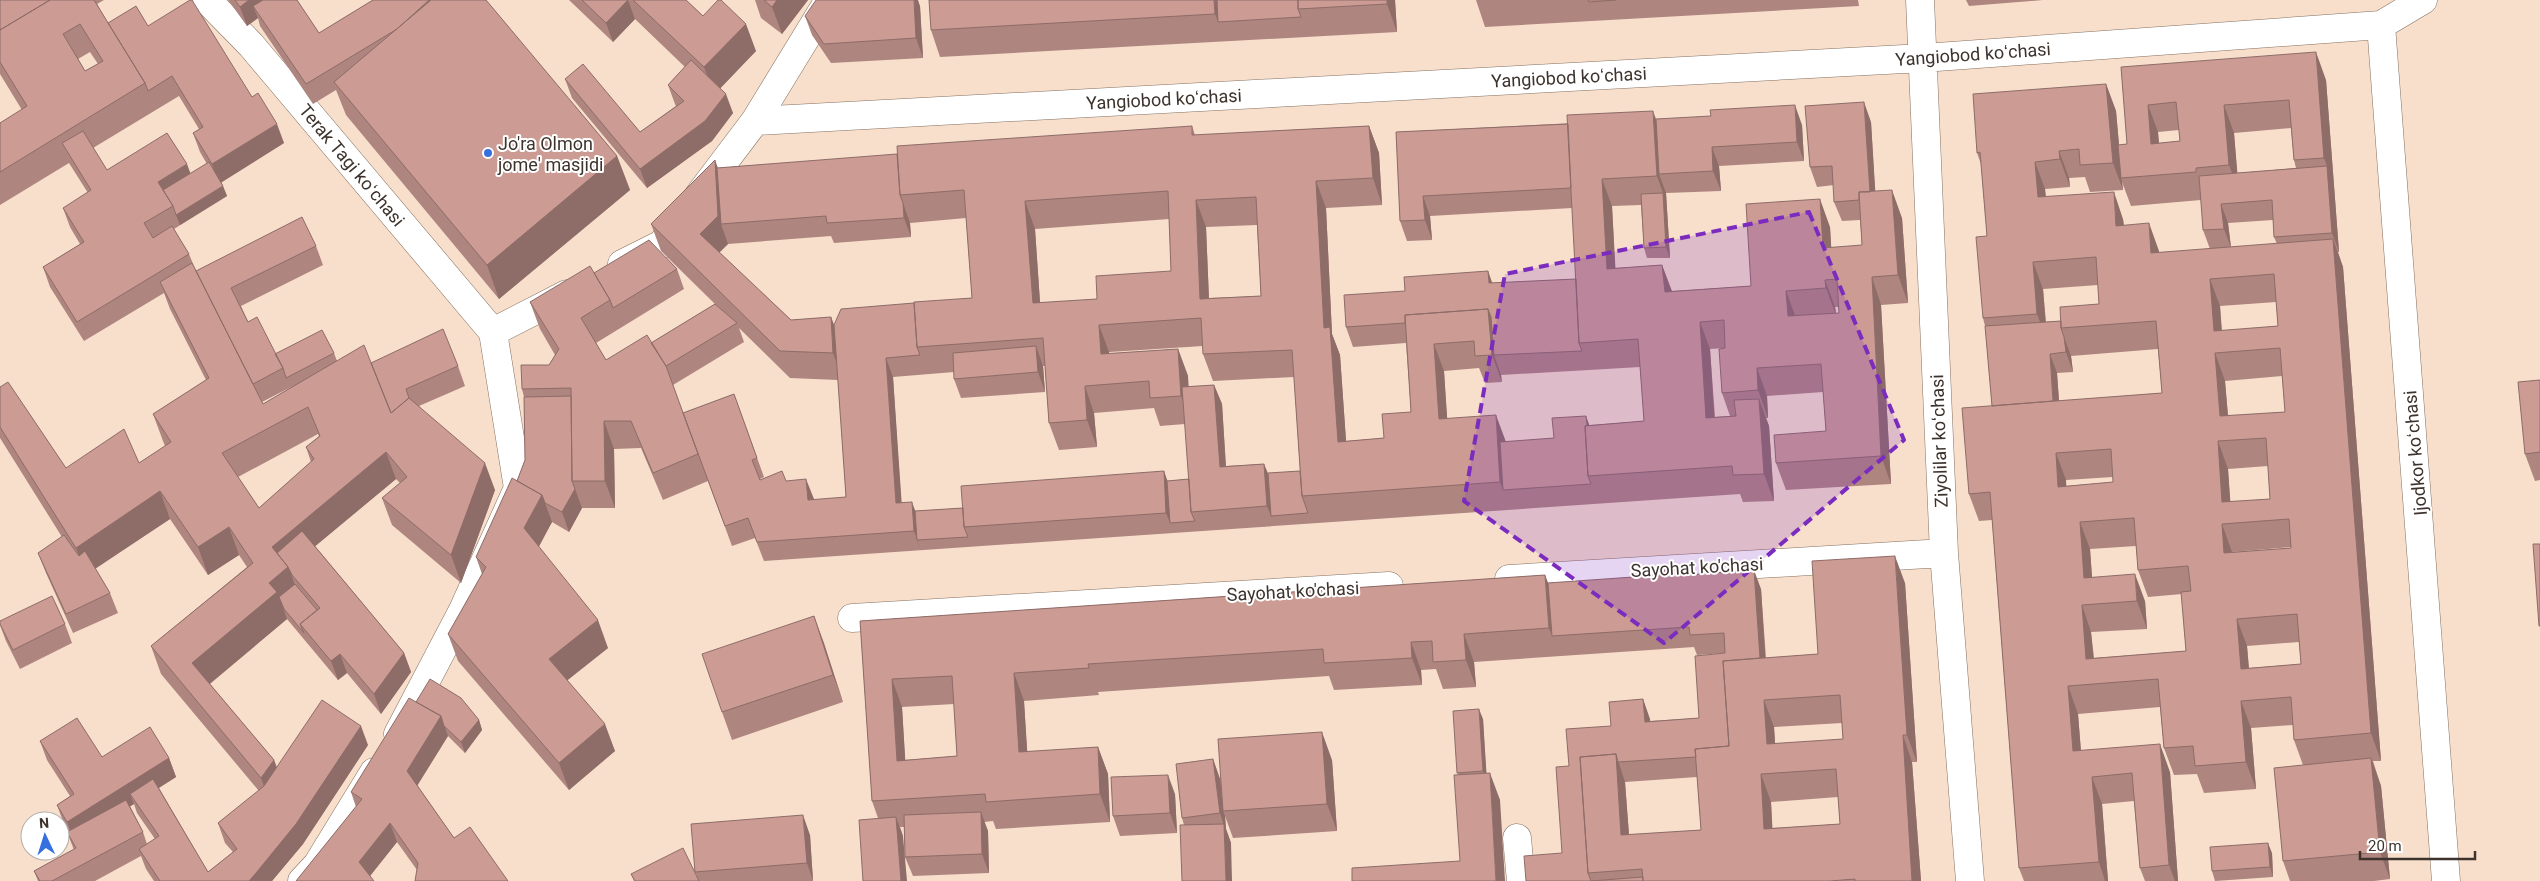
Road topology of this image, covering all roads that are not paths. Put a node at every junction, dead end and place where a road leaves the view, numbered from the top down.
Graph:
1 (208, 0) edge
2 (829, 0) edge
3 (1920, 0) edge
4 (2423, 0) edge
5 (2381, 25) junction
6 (1923, 58) junction
7 (756, 121) junction
8 (492, 332) junction
9 (1944, 553) junction
10 (1487, 580) edge
11 (1418, 584) edge
12 (852, 618) dead end
13 (1517, 838) dead end
14 (302, 881) edge
15 (1521, 881) edge
16 (1970, 881) edge
17 (2446, 881) edge

1 - 8 street, Terak Tagi koʻchasi
2 - 7 street
3 - 6 street, Ziyolilar koʻchasi
4 - 5 street
5 - 6 street, Yangiobod koʻchasi
5 - 17 street, Ijodkor koʻchasi
6 - 7 street, Yangiobod koʻchasi
6 - 9 street, Ziyolilar koʻchasi
7 - 8 street
8 - 14 street
9 - 10 street, Sayohat ko'chasi
9 - 16 street, Ziyolilar koʻchasi
11 - 12 street, Sayohat ko'chasi
13 - 15 street

